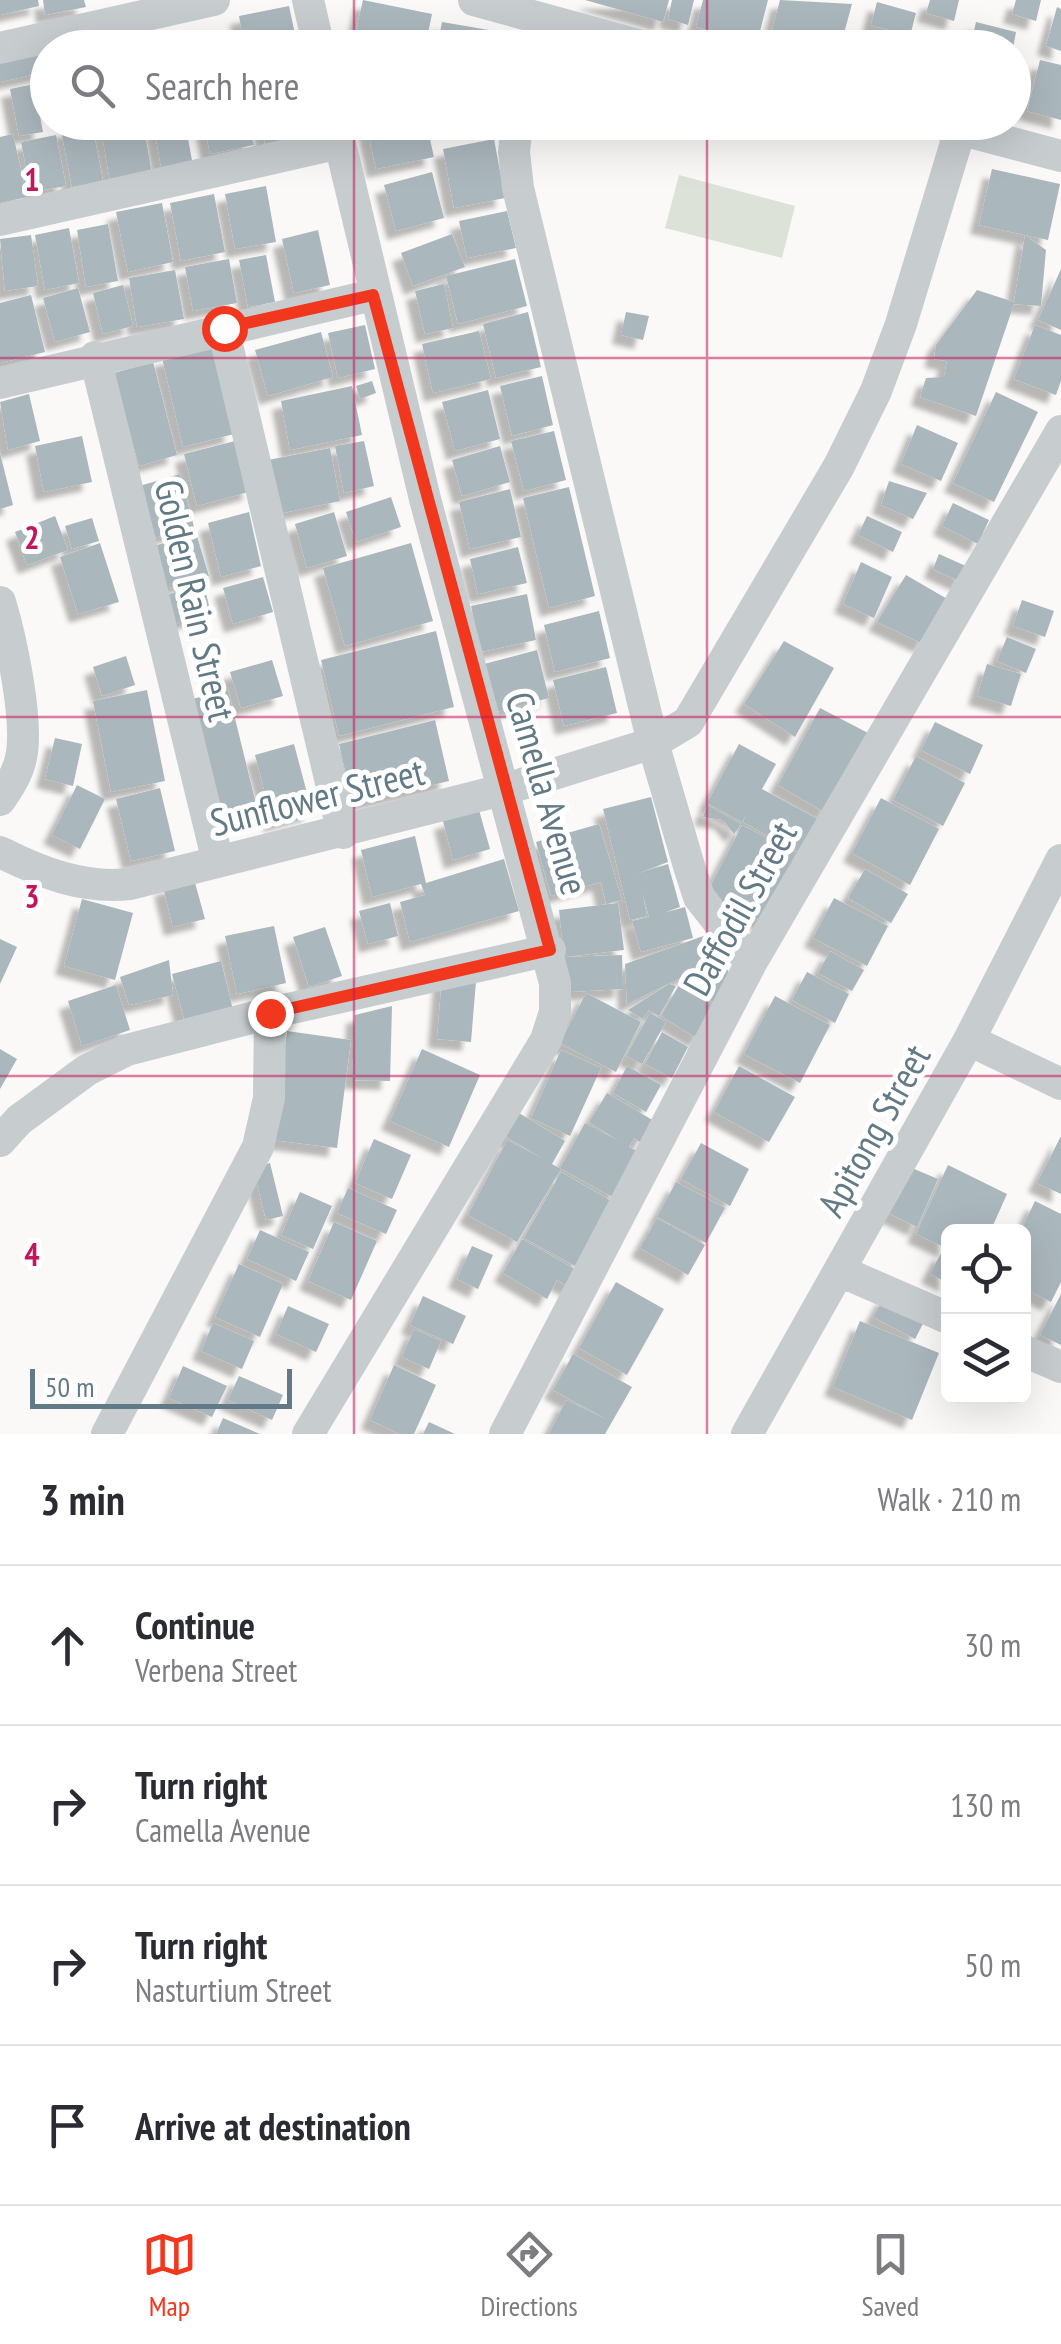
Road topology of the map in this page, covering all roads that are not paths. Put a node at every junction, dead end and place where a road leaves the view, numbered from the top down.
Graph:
1 (214, 0) edge
2 (308, 0) edge
3 (474, 0) edge
4 (80, 30) edge
5 (314, 30) edge
6 (537, 30) edge
7 (30, 41) edge
8 (0, 48) edge
9 (306, 140) edge
10 (339, 140) edge
11 (515, 140) edge
12 (943, 140) edge
13 (1000, 140) edge
14 (1061, 156) edge
15 (0, 220) edge
16 (373, 295) junction
17 (224, 328) junction
18 (94, 357) junction
19 (0, 383) edge
20 (1061, 431) edge
21 (0, 602) edge
22 (653, 743) junction
23 (506, 789) junction
24 (0, 800) edge
25 (343, 832) junction
26 (0, 852) edge
27 (1061, 860) edge
28 (218, 862) junction
29 (550, 950) junction
30 (750, 964) junction
31 (270, 1013) junction
32 (969, 1040) junction
33 (1061, 1084) edge
34 (0, 1141) edge
35 (840, 1270) junction
36 (941, 1315) edge
37 (1031, 1354) edge
38 (1061, 1367) edge
39 (106, 1434) edge
40 (308, 1434) edge
41 (506, 1434) edge
42 (747, 1434) edge

1 - 4 street
2 - 5 street
3 - 6 street
7 - 8 street
9 - 15 street
10 - 16 street, Camella Avenue
11 - 22 street
12 - 22 street, Sunflower Street
13 - 14 street
16 - 17 street
16 - 23 street, Camella Avenue
17 - 18 street
17 - 25 street
18 - 19 street
18 - 28 street, Golden Rain Street
20 - 30 street, Daffodil Street
21 - 24 street
22 - 23 street, Sunflower Street
22 - 30 street
23 - 25 street, Sunflower Street
23 - 29 street, Camella Avenue
25 - 28 street, Sunflower Street
26 - 28 street, Sunflower Street
27 - 32 street, Apitong Street
29 - 31 street
29 - 40 street, Camella Avenue
30 - 41 street, Daffodil Street
31 - 34 street
31 - 39 street
32 - 33 street
32 - 35 street, Apitong Street
35 - 36 street
35 - 42 street, Apitong Street
37 - 38 street

